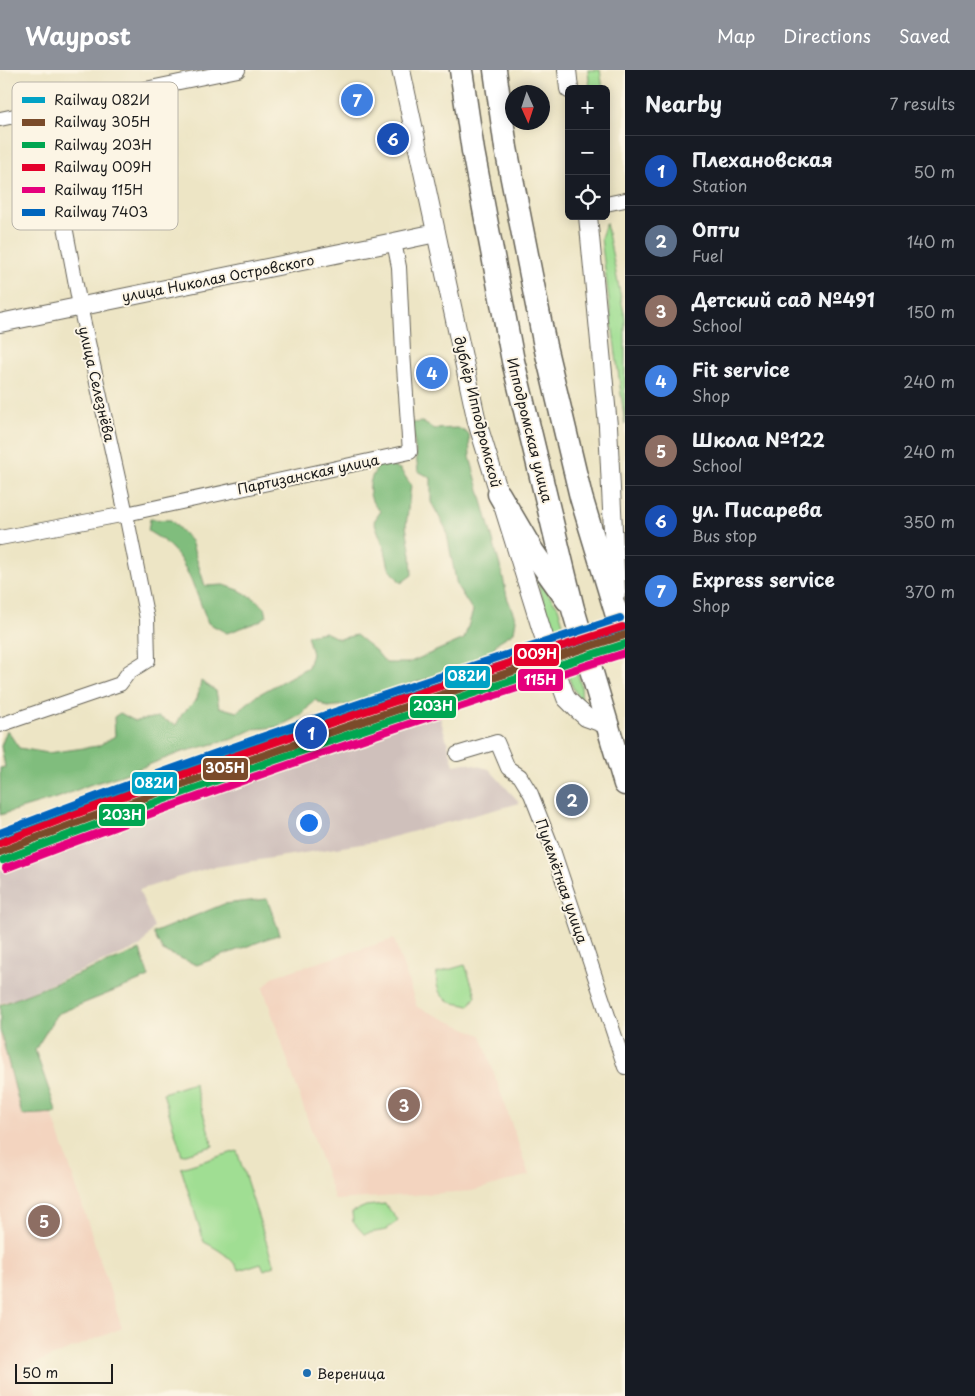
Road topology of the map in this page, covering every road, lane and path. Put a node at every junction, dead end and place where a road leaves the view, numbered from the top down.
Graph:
1 (238, 70) edge
2 (401, 70) edge
3 (461, 70) edge
4 (495, 70) edge
5 (566, 70) edge
6 (178, 82) edge
7 (568, 85) edge
8 (625, 200) edge
9 (610, 203) edge
10 (588, 220) edge
11 (66, 230) edge
12 (436, 232) junction
13 (394, 242) junction
14 (80, 306) junction
15 (0, 323) edge
16 (499, 494) junction
17 (126, 514) junction
18 (0, 538) edge
19 (573, 609) junction
20 (617, 614) junction
21 (625, 642) edge
22 (0, 725) edge
23 (608, 725) junction
24 (457, 754) dead end
25 (625, 784) edge
26 (625, 1067) edge

1 - 6 street
2 - 12 street, дублёр Ипподромской
3 - 19 highway, Ипподромская улица
4 - 20 highway
5 - 7 street
8 - 9 street
10 - 20 street
11 - 14 street, улица Селезнёва
12 - 13 street, улица Николая Островского
12 - 16 street, дублёр Ипподромской
13 - 14 street, улица Николая Островского
13 - 17 street, Партизанская улица
14 - 15 street, улица Николая Островского
14 - 17 street, улица Селезнёва
16 - 19 highway
16 - 23 street, дублёр Ипподромской
17 - 18 street, Партизанская улица
17 - 22 street, улица Селезнёва
19 - 23 highway, Ипподромская улица
20 - 21 highway
23 - 25 highway, Ипподромская улица
24 - 26 street, Пулемётная улица

